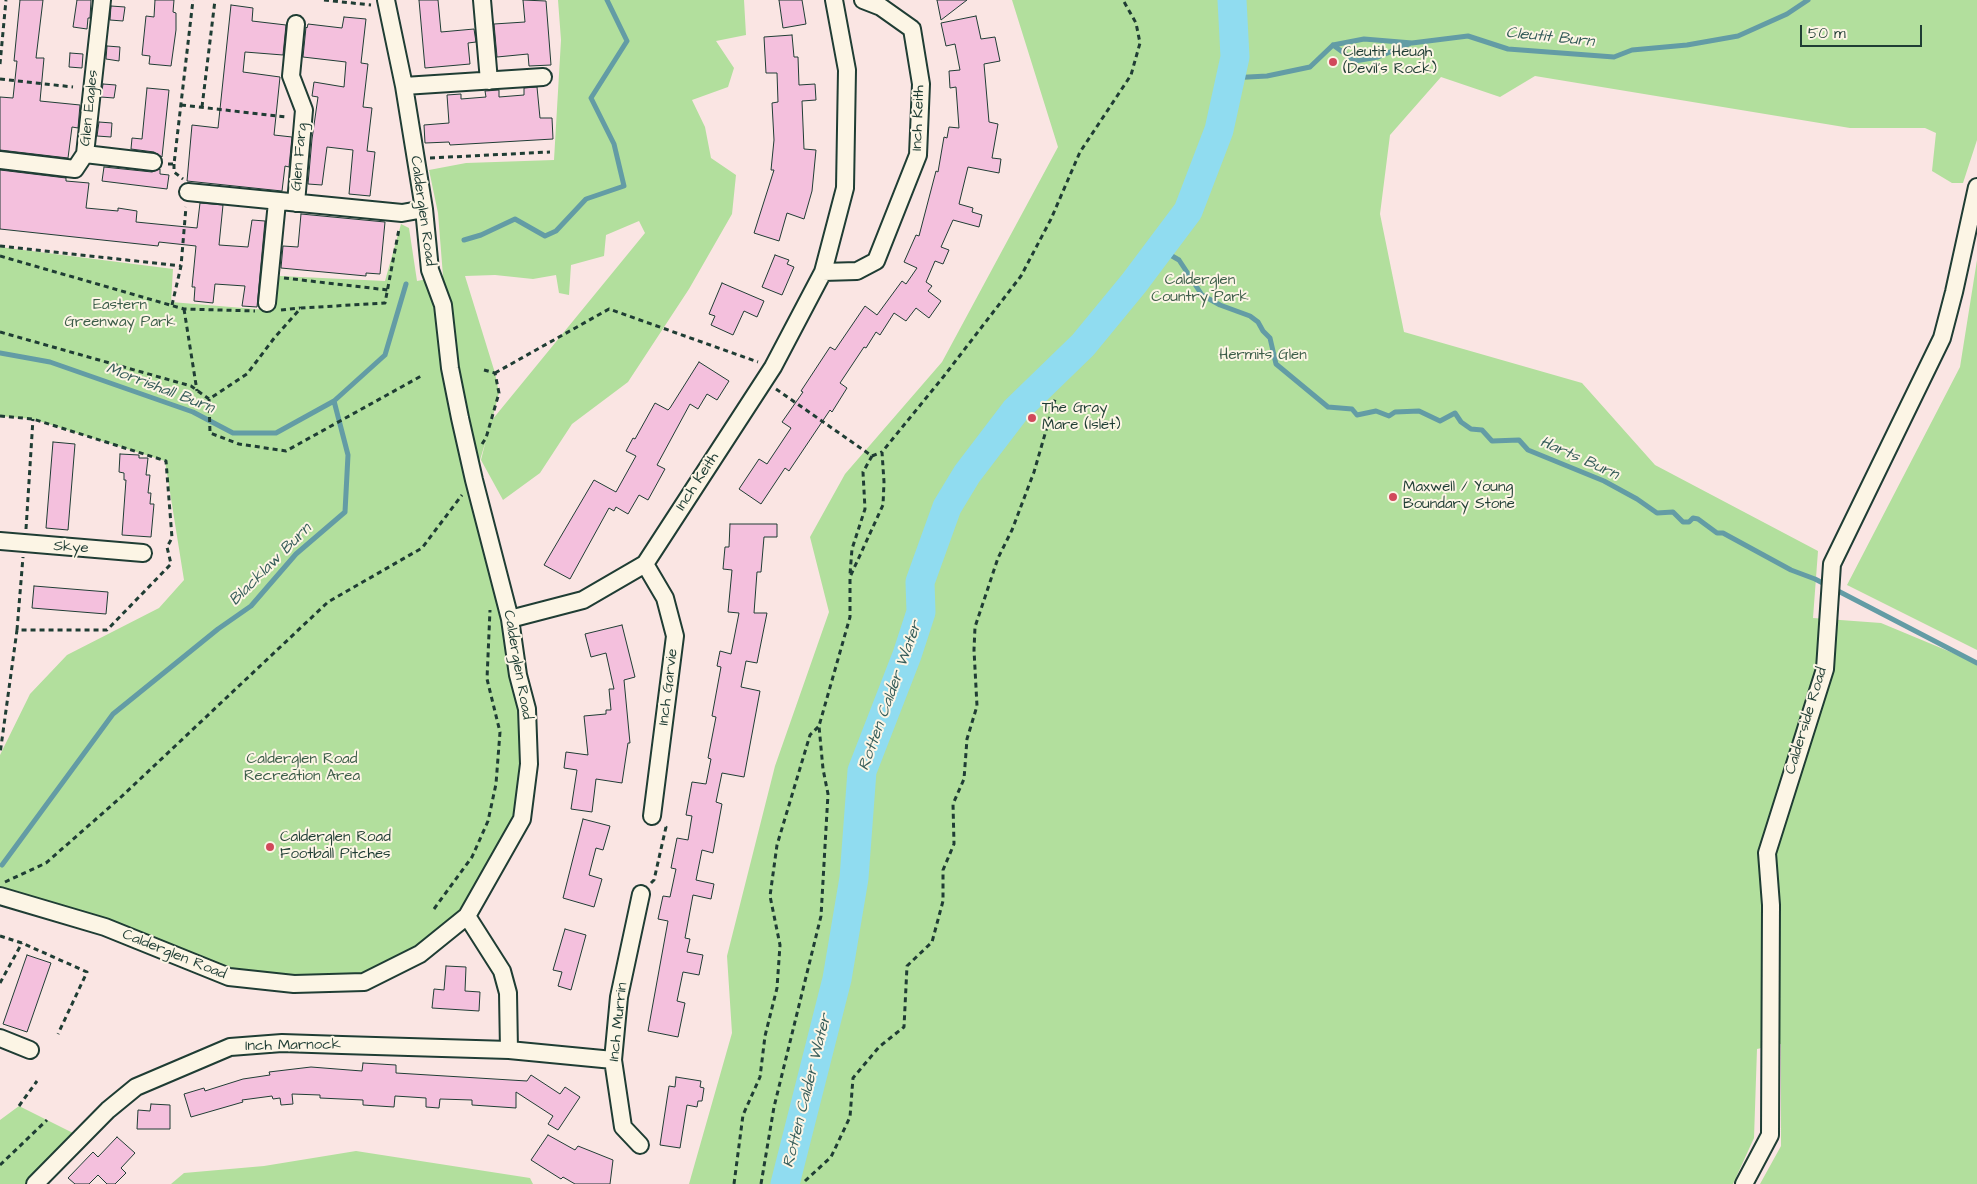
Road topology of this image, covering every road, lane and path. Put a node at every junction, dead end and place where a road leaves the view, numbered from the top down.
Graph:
1 (6, 0) edge
2 (102, 0) edge
3 (193, 0) edge
4 (215, 0) edge
5 (324, 0) edge
6 (482, 0) edge
7 (834, 0) edge
8 (863, 0) edge
9 (1122, 0) edge
10 (386, 3) edge
11 (296, 24) dead end
12 (0, 64) edge
13 (543, 76) dead end
14 (0, 79) edge
15 (489, 81) junction
16 (404, 86) junction
17 (73, 87) dead end
18 (181, 105) junction
19 (202, 107) junction
20 (286, 117) dead end
21 (550, 152) dead end
22 (85, 154) junction
23 (416, 159) junction
24 (0, 160) edge
25 (153, 162) joint
26 (174, 164) junction
27 (1977, 187) edge
28 (188, 192) junction
29 (277, 202) junction
30 (296, 203) junction
31 (424, 209) junction
32 (402, 213) junction
33 (0, 246) edge
34 (0, 256) edge
35 (181, 266) junction
36 (822, 272) junction
37 (269, 277) junction
38 (388, 290) junction
39 (172, 305) junction
40 (270, 308) junction
41 (301, 308) junction
42 (184, 309) junction
43 (0, 332) edge
44 (773, 367) junction
45 (484, 370) dead end
46 (495, 373) junction
47 (423, 375) dead end
48 (197, 391) junction
49 (1056, 396) dead end
50 (209, 399) junction
51 (33, 420) dead end
52 (882, 452) junction
53 (872, 456) junction
54 (471, 463) junction
55 (474, 480) junction
56 (0, 541) edge
57 (25, 544) junction
58 (143, 553) dead end
59 (645, 564) junction
60 (850, 577) junction
61 (490, 607) dead end
62 (510, 619) junction
63 (17, 630) dead end
64 (819, 726) junction
65 (652, 816) joint
66 (0, 884) edge
67 (641, 894) joint
68 (0, 896) edge
69 (434, 909) dead end
70 (467, 916) junction
71 (0, 936) edge
72 (22, 943) junction
73 (0, 983) edge
74 (58, 1034) dead end
75 (0, 1038) edge
76 (30, 1050) dead end
77 (509, 1050) junction
78 (613, 1060) junction
79 (37, 1081) dead end
80 (19, 1106) dead end
81 (47, 1120) dead end
82 (640, 1145) dead end
83 (0, 1164) edge
84 (804, 1180) dead end
85 (35, 1184) edge
86 (734, 1184) edge
87 (761, 1184) edge
88 (1744, 1184) edge

1 - 12 path
2 - 22 street, Glen Eagles
3 - 18 path
4 - 19 path
5 - 10 path
6 - 15 street
7 - 36 street, Inch Keith
8 - 36 street, Inch Keith
9 - 52 path
10 - 16 street, Calderglen Road
11 - 30 street, Glen Farg
13 - 15 street
14 - 17 path
15 - 16 street
16 - 23 street, Calderglen Road
18 - 19 path
18 - 26 path
19 - 20 path
21 - 23 path
22 - 24 street, Glen Eagles
22 - 25 street
23 - 31 street, Calderglen Road
25 - 26 path
26 - 28 path
27 - 88 street, Calderside Road
28 - 29 street, Glen Farg
28 - 35 path
29 - 30 street, Glen Farg
29 - 37 street, Glen Farg
30 - 32 street, Glen Farg
31 - 32 street, Glen Farg
31 - 54 street, Calderglen Road
32 - 38 path
33 - 35 path
34 - 39 path
35 - 39 path
36 - 44 street, Inch Keith
37 - 38 path
37 - 40 street, Glen Farg
38 - 41 path
39 - 42 path
40 - 41 path
40 - 42 path
41 - 50 path
42 - 48 path
43 - 48 path
44 - 46 path
44 - 53 path
44 - 59 street, Inch Keith
45 - 46 path
46 - 54 path
47 - 50 path
48 - 50 path
49 - 84 path
51 - 57 path
52 - 53 path
52 - 60 path
53 - 60 path
54 - 55 street, Calderglen Road
55 - 62 street, Calderglen Road
55 - 66 path
56 - 57 street, Skye
57 - 58 street, Skye
57 - 63 path
59 - 62 street, Inch Keith
59 - 65 street, Inch Garvie
60 - 64 path
61 - 69 path
62 - 70 street, Calderglen Road
64 - 86 path
64 - 87 path
65 - 67 path
67 - 78 street, Inch Murrin
68 - 70 street, Calderglen Road
70 - 77 street
71 - 72 path
72 - 73 path
72 - 74 path
75 - 76 street
77 - 78 street, Inch Marnock
77 - 85 street, Inch Marnock
78 - 82 street, Inch Murrin
79 - 80 path
81 - 83 path

